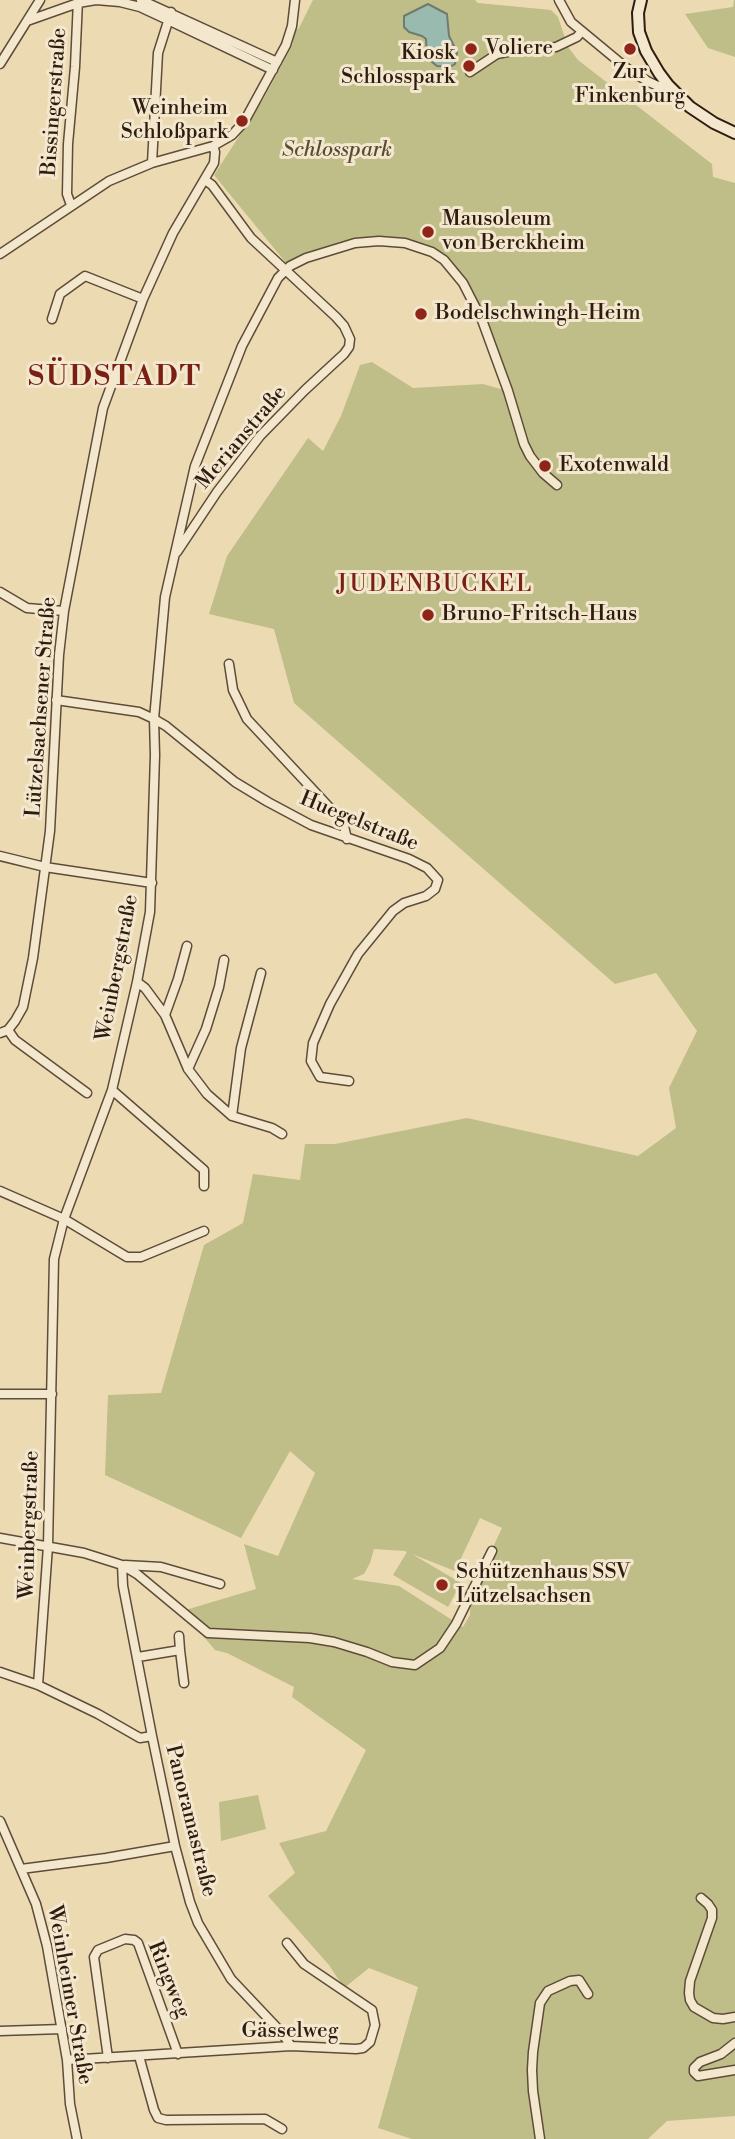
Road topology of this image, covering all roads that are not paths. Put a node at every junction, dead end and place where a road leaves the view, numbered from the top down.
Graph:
1 (40, 0) edge
2 (141, 0) edge
3 (295, 0) edge
4 (552, 0) edge
5 (559, 0) edge
6 (641, 0) edge
7 (78, 2) edge
8 (563, 10) junction
9 (169, 16) junction
10 (27, 21) junction
11 (582, 31) junction
12 (0, 64) edge
13 (275, 66) junction
14 (470, 72) dead end
15 (668, 85) junction
16 (735, 133) edge
17 (213, 146) junction
18 (152, 163) junction
19 (205, 180) junction
20 (71, 205) junction
21 (0, 254) edge
22 (286, 271) junction
23 (143, 299) junction
24 (52, 319) dead end
25 (557, 485) dead end
26 (172, 560) junction
27 (0, 593) edge
28 (64, 611) junction
29 (229, 664) dead end
30 (56, 700) junction
31 (154, 719) junction
32 (347, 839) junction
33 (0, 856) edge
34 (46, 867) junction
35 (152, 883) junction
36 (187, 946) dead end
37 (224, 960) dead end
38 (261, 974) dead end
39 (137, 982) junction
40 (165, 1015) junction
41 (4, 1031) edge
42 (188, 1069) junction
43 (349, 1080) dead end
44 (112, 1090) junction
45 (87, 1093) dead end
46 (232, 1116) junction
47 (282, 1133) dead end
48 (204, 1186) dead end
49 (0, 1191) edge
50 (64, 1219) junction
51 (204, 1231) dead end
52 (0, 1394) edge
53 (52, 1394) junction
54 (0, 1538) edge
55 (48, 1546) junction
56 (492, 1551) dead end
57 (122, 1565) junction
58 (220, 1584) dead end
59 (178, 1636) dead end
60 (180, 1650) junction
61 (138, 1657) junction
62 (0, 1672) edge
63 (184, 1684) dead end
64 (38, 1685) junction
65 (152, 1736) junction
66 (0, 1821) edge
67 (175, 1846) junction
68 (21, 1869) junction
69 (701, 1898) dead end
70 (287, 1943) dead end
71 (588, 1994) dead end
72 (735, 2017) edge
73 (62, 2029) junction
74 (0, 2031) edge
75 (735, 2043) edge
76 (291, 2046) junction
77 (178, 2053) junction
78 (139, 2056) junction
79 (108, 2058) junction
80 (67, 2060) junction
81 (735, 2070) edge
82 (282, 2129) dead end
83 (77, 2139) edge
84 (540, 2139) edge

1 - 10 street
2 - 9 street
3 - 13 street
4 - 8 street
5 - 8 street
6 - 15 main road
7 - 9 street
7 - 10 street
7 - 20 street, Bissingerstraße
8 - 11 street
9 - 13 street
9 - 18 street
10 - 12 street
11 - 14 street
11 - 15 street
13 - 17 street
15 - 16 main road
17 - 18 street
17 - 19 street, Lützelsachsener Straße
18 - 20 street
19 - 22 street
19 - 23 street, Lützelsachsener Straße
20 - 21 street
22 - 25 street
22 - 26 street, Weinbergstraße
22 - 26 street, Merianstraße
23 - 24 street
23 - 28 street, Lützelsachsener Straße
26 - 31 street, Weinbergstraße
27 - 28 street
28 - 30 street, Lützelsachsener Straße
29 - 32 street
30 - 31 street, Huegelstraße
30 - 34 street, Lützelsachsener Straße
31 - 32 street, Huegelstraße
31 - 35 street, Weinbergstraße
32 - 43 street, Huegelstraße
33 - 34 street
34 - 35 street
34 - 41 street, Lützelsachsener Straße
35 - 39 street, Weinbergstraße
36 - 40 street
37 - 42 street
38 - 46 street
39 - 40 street
39 - 44 street, Weinbergstraße
40 - 42 street
41 - 45 street
42 - 46 street
44 - 48 street
44 - 50 street, Weinbergstraße
46 - 47 street
49 - 50 street
50 - 51 street
50 - 53 street, Weinbergstraße
52 - 53 street
53 - 55 street, Weinbergstraße
54 - 55 street
55 - 57 street
55 - 64 street, Weinbergstraße
56 - 57 street
57 - 58 street
57 - 61 street, Panoramastraße
59 - 60 street
60 - 61 street
60 - 63 street
61 - 65 street, Panoramastraße
62 - 64 street
64 - 65 street
65 - 67 street, Panoramastraße
66 - 68 street, Weinheimer Straße
67 - 68 street
67 - 76 street, Panoramastraße
68 - 73 street, Weinheimer Straße
69 - 72 street
70 - 76 street, Gässelweg
71 - 84 street
73 - 74 street
73 - 80 street, Weinheimer Straße
75 - 81 street
76 - 77 street, Gässelweg
77 - 78 street, Gässelweg
77 - 79 street, Ringweg
78 - 79 street, Gässelweg
78 - 82 street
79 - 80 street, Gässelweg
80 - 83 street, Weinheimer Straße

